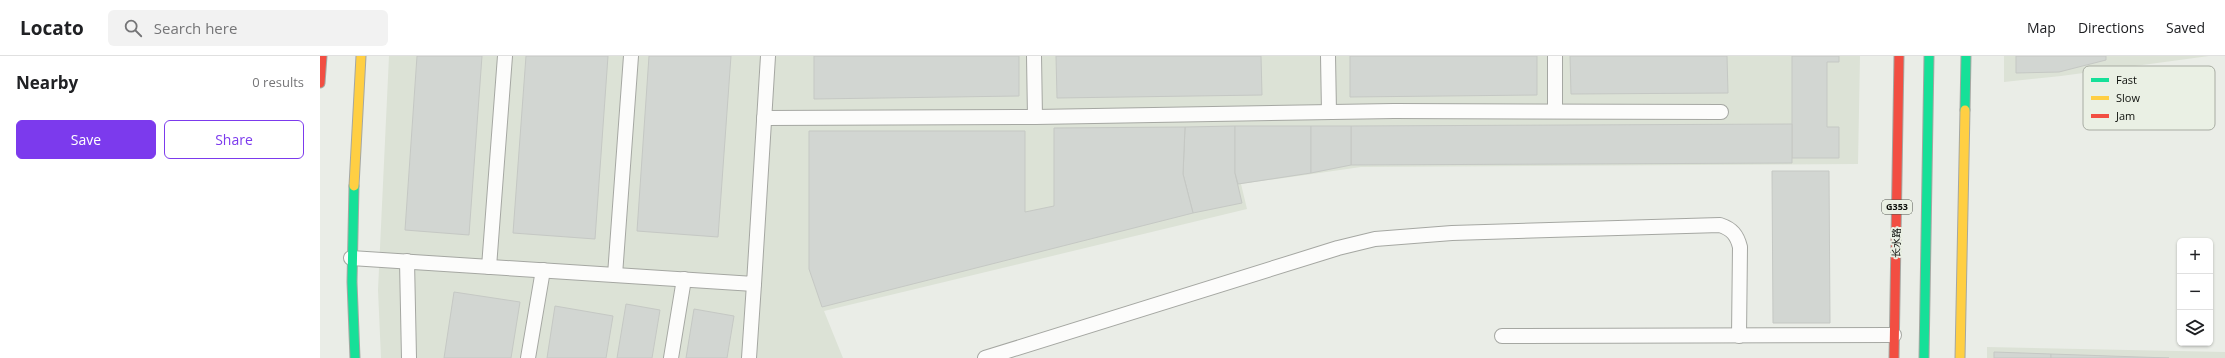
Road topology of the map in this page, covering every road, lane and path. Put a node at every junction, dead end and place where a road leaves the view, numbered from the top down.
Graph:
1 (322, 56) edge
2 (361, 56) edge
3 (505, 56) edge
4 (631, 56) edge
5 (768, 56) edge
6 (1034, 56) edge
7 (1328, 56) edge
8 (1554, 56) edge
9 (1899, 56) edge
10 (1929, 56) edge
11 (1966, 56) edge
12 (320, 83) edge
13 (1555, 111) junction
14 (1329, 112) junction
15 (1721, 112) dead end
16 (1035, 117) junction
17 (764, 118) junction
18 (351, 258) junction
19 (407, 261) junction
20 (490, 267) junction
21 (543, 270) junction
22 (615, 275) junction
23 (684, 279) junction
24 (754, 284) junction
25 (1894, 335) junction
26 (1502, 336) dead end
27 (1739, 336) junction
28 (355, 358) edge
29 (409, 358) edge
30 (528, 358) edge
31 (671, 358) edge
32 (749, 358) edge
33 (985, 358) edge
34 (1894, 358) edge
35 (1924, 358) edge
36 (1960, 358) edge

1 - 12 main road
2 - 18 main road
3 - 20 lane
4 - 22 lane
5 - 17 lane
6 - 16 lane
7 - 14 lane
8 - 13 lane
9 - 25 main road, 长水路 / G353
10 - 35 main road, G353
11 - 36 main road
13 - 14 lane
13 - 15 lane
14 - 16 lane
16 - 17 lane
17 - 24 lane
18 - 19 lane
18 - 28 main road
19 - 20 lane
19 - 29 lane
20 - 21 lane
21 - 22 lane
21 - 30 lane
22 - 23 lane
23 - 24 lane
23 - 31 lane
24 - 32 lane
25 - 27 lane
25 - 34 main road, 长水路 / G353
26 - 27 lane
27 - 33 lane

